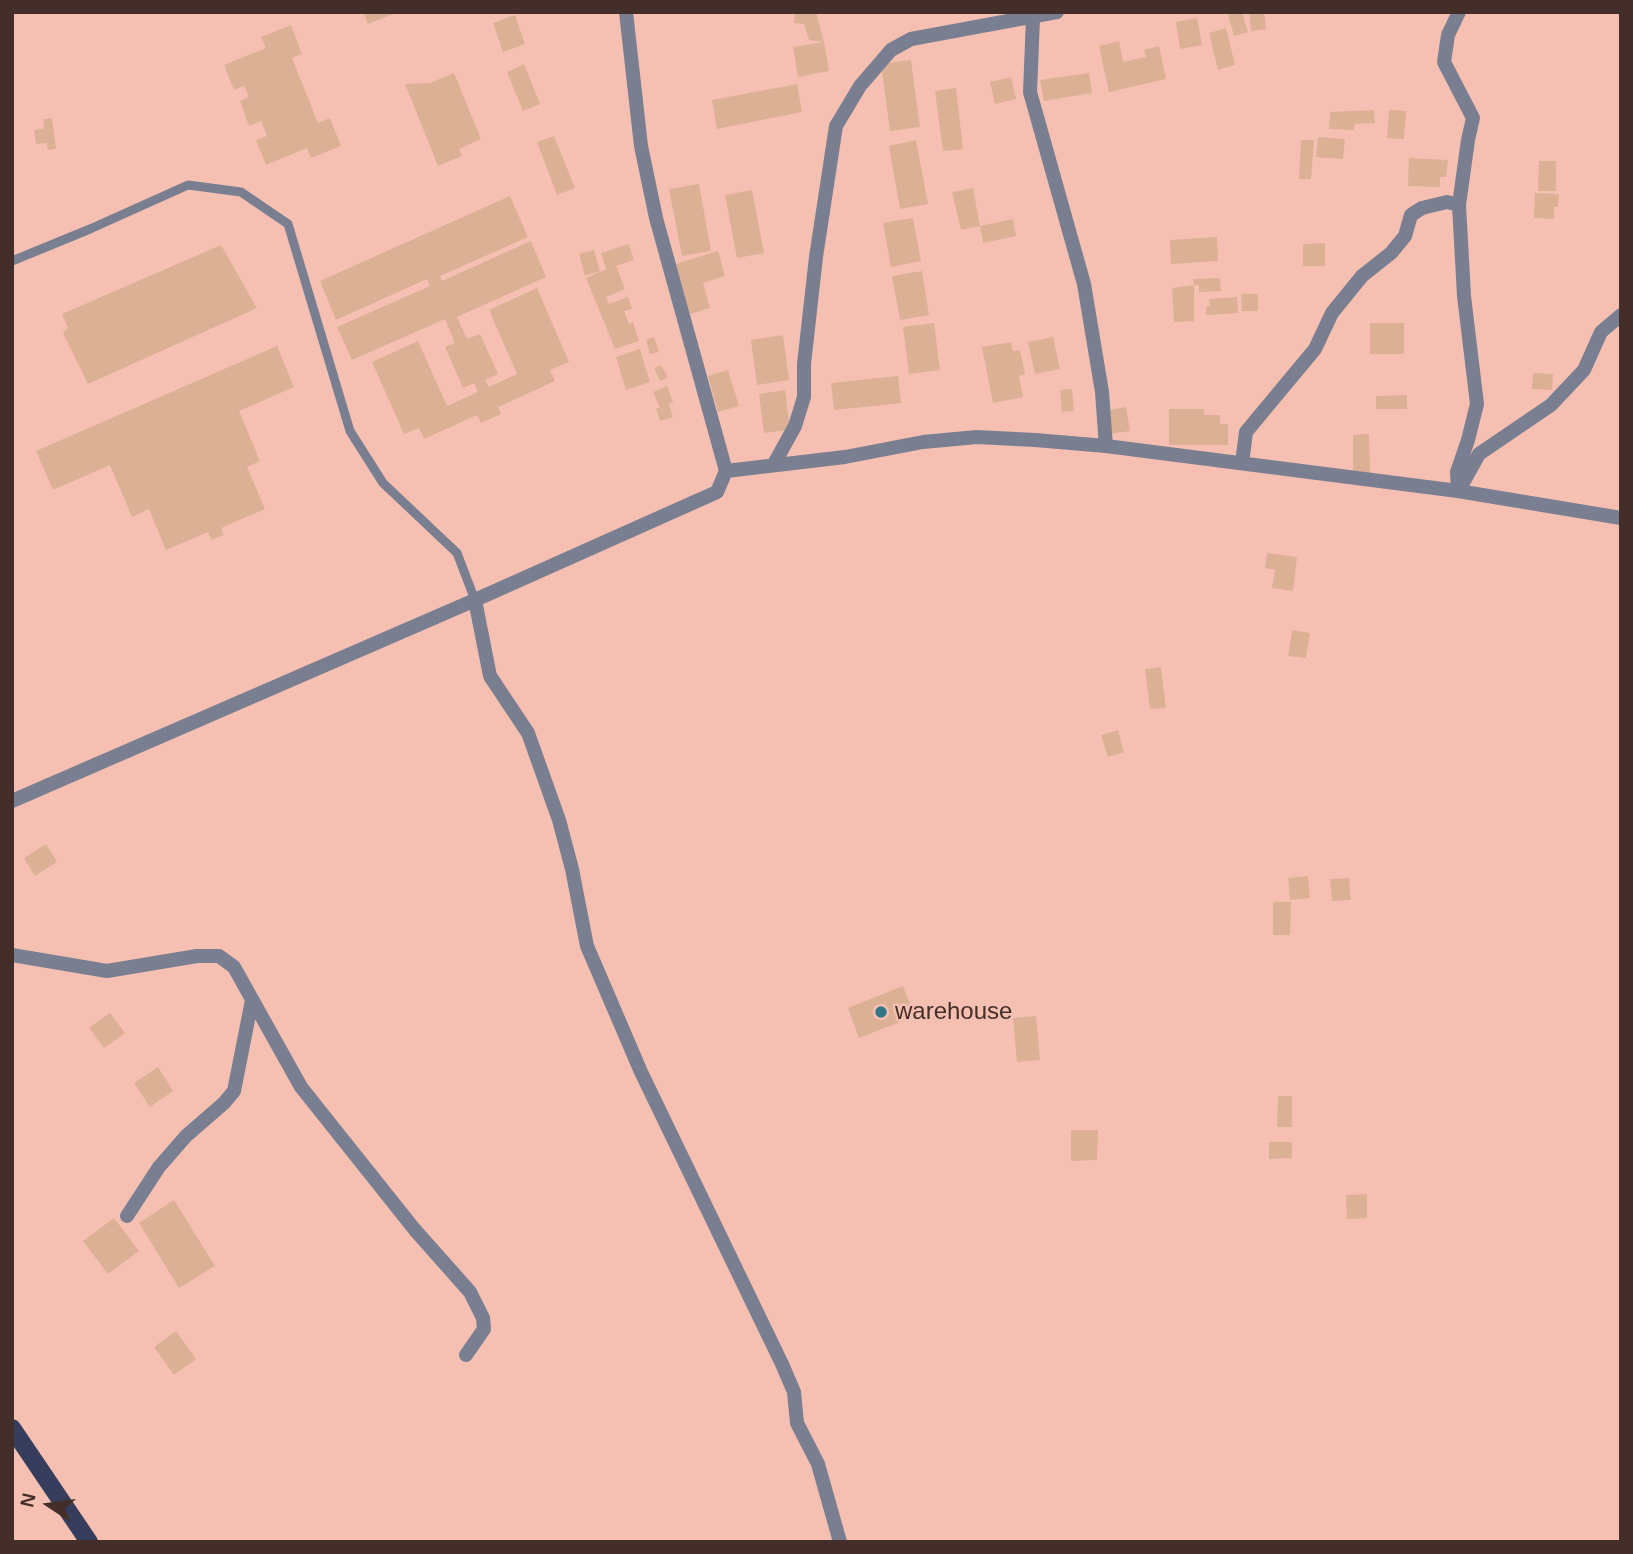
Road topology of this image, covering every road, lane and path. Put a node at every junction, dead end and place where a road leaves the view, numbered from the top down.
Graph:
1 (626, 12) edge
2 (1057, 12) edge
3 (1459, 12) edge
4 (1033, 18) junction
5 (1459, 205) junction
6 (12, 261) edge
7 (1621, 315) edge
8 (1106, 446) junction
9 (1242, 463) junction
10 (774, 464) junction
11 (726, 471) junction
12 (1458, 491) junction
13 (1621, 518) edge
14 (475, 600) junction
15 (12, 801) edge
16 (12, 955) edge
17 (252, 1000) junction
18 (127, 1216) dead end
19 (466, 1355) dead end
20 (12, 1428) edge
21 (89, 1542) edge
22 (840, 1542) edge

1 - 11 street
2 - 4 street
3 - 5 street
4 - 8 street
4 - 10 street
5 - 9 street
5 - 12 street
6 - 14 lane
7 - 12 street
8 - 9 street
8 - 10 street
9 - 12 street
10 - 11 street
11 - 14 street
12 - 13 street
14 - 15 street
14 - 22 street
16 - 17 street
17 - 18 street
17 - 19 street
20 - 21 main road

